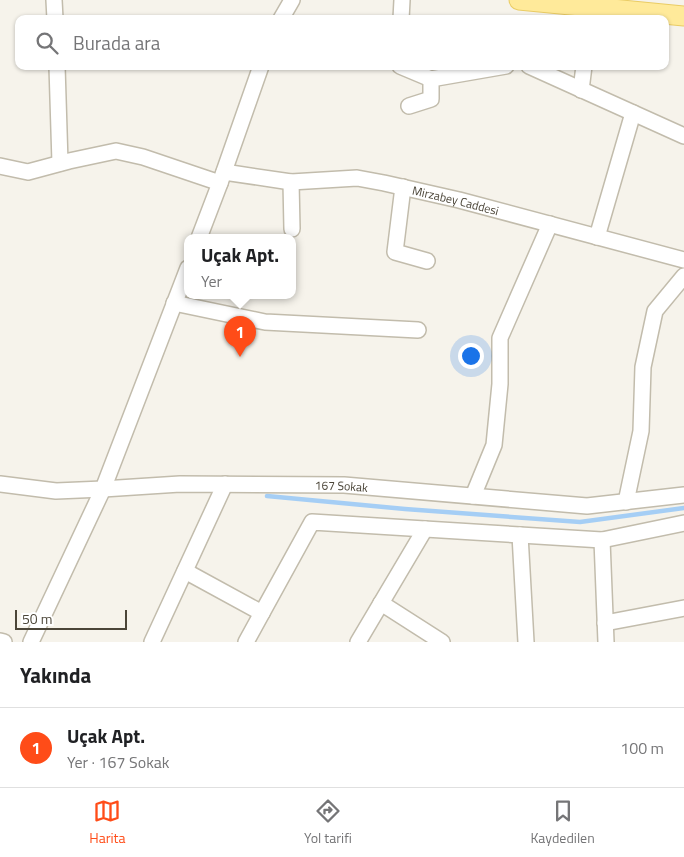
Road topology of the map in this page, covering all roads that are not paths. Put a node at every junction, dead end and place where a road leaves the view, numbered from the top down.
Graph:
1 (54, 0) edge
2 (292, 0) edge
3 (402, 0) edge
4 (518, 0) edge
5 (591, 13) edge
6 (55, 15) edge
7 (283, 15) edge
8 (401, 15) edge
9 (653, 15) edge
10 (669, 16) edge
11 (684, 16) edge
12 (57, 70) edge
13 (260, 70) edge
14 (410, 70) edge
15 (483, 70) edge
16 (538, 70) edge
17 (584, 70) edge
18 (431, 79) junction
19 (581, 90) junction
20 (409, 106) dead end
21 (633, 113) junction
22 (684, 136) edge
23 (60, 163) junction
24 (0, 166) edge
25 (222, 178) junction
26 (291, 182) junction
27 (403, 187) junction
28 (550, 224) junction
29 (292, 229) dead end
30 (201, 234) edge
31 (597, 237) junction
32 (684, 260) edge
33 (428, 261) dead end
34 (684, 276) edge
35 (184, 278) edge
36 (174, 303) junction
37 (418, 330) dead end
38 (225, 484) junction
39 (2, 489) edge
40 (104, 489) junction
41 (684, 495) edge
42 (473, 496) junction
43 (626, 502) junction
44 (684, 523) edge
45 (425, 530) junction
46 (520, 536) junction
47 (602, 540) junction
48 (185, 571) junction
49 (382, 602) junction
50 (684, 608) edge
51 (262, 613) junction
52 (605, 623) junction
53 (0, 641) edge
54 (4, 642) edge
55 (31, 642) edge
56 (152, 642) edge
57 (246, 642) edge
58 (358, 642) edge
59 (442, 642) edge
60 (526, 642) edge
61 (606, 642) edge

1 - 6 street
2 - 7 street
3 - 8 street
4 - 5 main road
5 - 9 main road
10 - 11 main road
12 - 23 street
13 - 25 street
14 - 18 street
15 - 18 street
16 - 19 street
17 - 19 street
18 - 20 street
19 - 21 street
21 - 22 street
21 - 31 street
23 - 24 street, Mirzabey Caddesi
23 - 25 street, Mirzabey Caddesi
25 - 26 street, Mirzabey Caddesi
25 - 30 street
26 - 27 street, Mirzabey Caddesi
26 - 29 street
27 - 28 street, Mirzabey Caddesi
27 - 33 street
28 - 31 street, Mirzabey Caddesi
28 - 42 street
31 - 32 street, Mirzabey Caddesi
34 - 43 street
35 - 36 street
36 - 37 street
36 - 40 street
38 - 40 street, 167 Sokak
38 - 42 street, 167 Sokak
38 - 48 street
39 - 40 street, 167 Sokak
40 - 55 street
41 - 43 street, 167 Sokak
42 - 43 street, 167 Sokak
44 - 47 street
45 - 46 street
45 - 49 street
45 - 51 street
46 - 47 street
46 - 60 street
47 - 52 street
48 - 51 street
48 - 56 street
49 - 58 street
49 - 59 street
50 - 52 street
51 - 57 street
52 - 61 street
53 - 54 street

